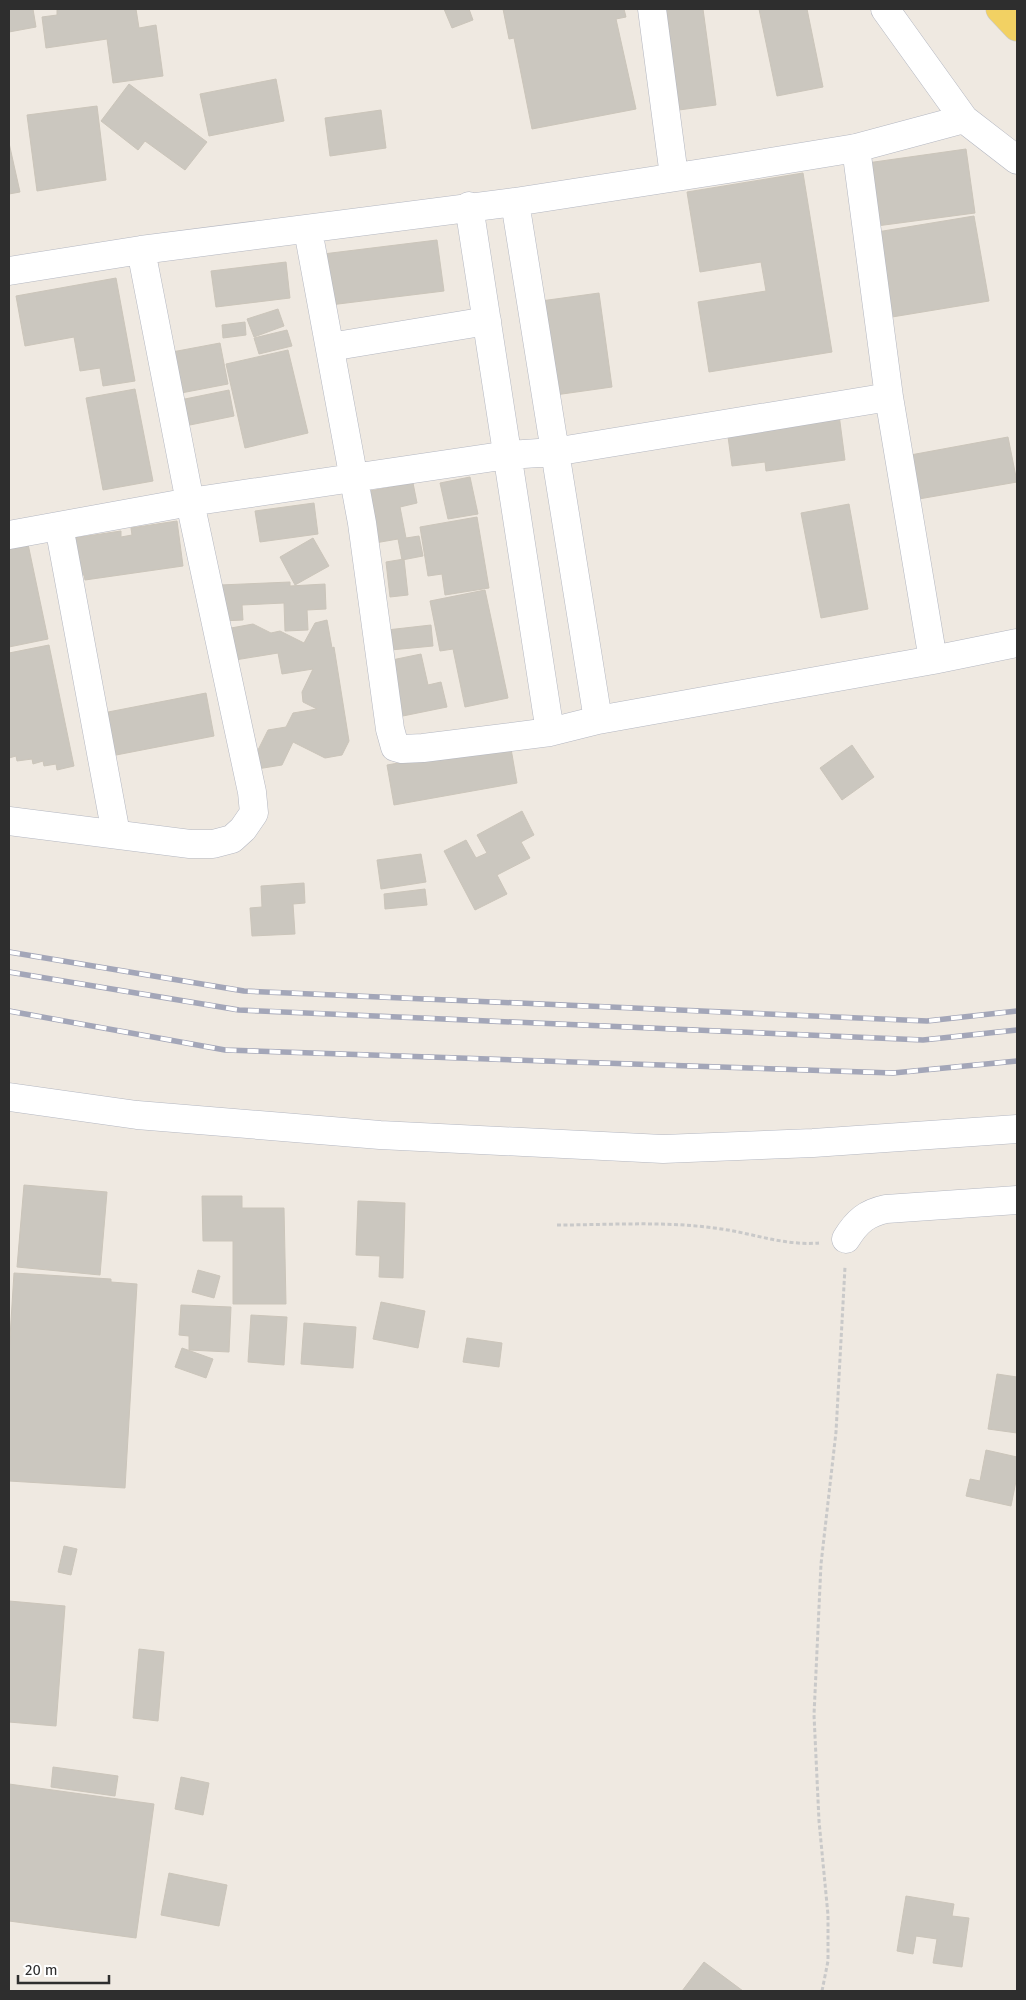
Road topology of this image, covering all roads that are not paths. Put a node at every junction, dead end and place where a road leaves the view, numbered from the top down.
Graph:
1 (652, 9) edge
2 (885, 9) edge
3 (1000, 9) edge
4 (1017, 27) edge
5 (964, 119) junction
6 (856, 148) junction
7 (1017, 160) edge
8 (674, 176) junction
9 (515, 202) junction
10 (469, 206) junction
11 (308, 230) junction
12 (142, 250) junction
13 (9, 271) edge
14 (486, 321) junction
15 (330, 347) junction
16 (889, 397) junction
17 (554, 452) junction
18 (508, 455) junction
19 (354, 478) junction
20 (190, 502) junction
21 (59, 526) junction
22 (9, 535) edge
23 (1017, 642) edge
24 (932, 660) junction
25 (598, 720) junction
26 (550, 732) junction
27 (9, 821) edge
28 (116, 834) junction
29 (9, 1097) edge
30 (1017, 1129) edge
31 (1017, 1200) edge
32 (846, 1239) road end

1 - 8 street
2 - 5 street
3 - 4 main road
5 - 6 street
5 - 7 street
6 - 8 street
6 - 16 street
8 - 9 street
9 - 10 street
9 - 17 street
10 - 11 street
10 - 14 street
11 - 12 street
11 - 15 street
12 - 13 street
12 - 20 street
14 - 15 street
14 - 18 street
15 - 19 street
16 - 17 street
16 - 24 street
17 - 18 street
17 - 25 street
18 - 19 street
18 - 26 street
19 - 20 street
19 - 26 street
20 - 21 street
20 - 28 street
21 - 22 street
21 - 28 street
23 - 24 street
24 - 25 street
25 - 26 street
27 - 28 street
29 - 30 street
31 - 32 street

